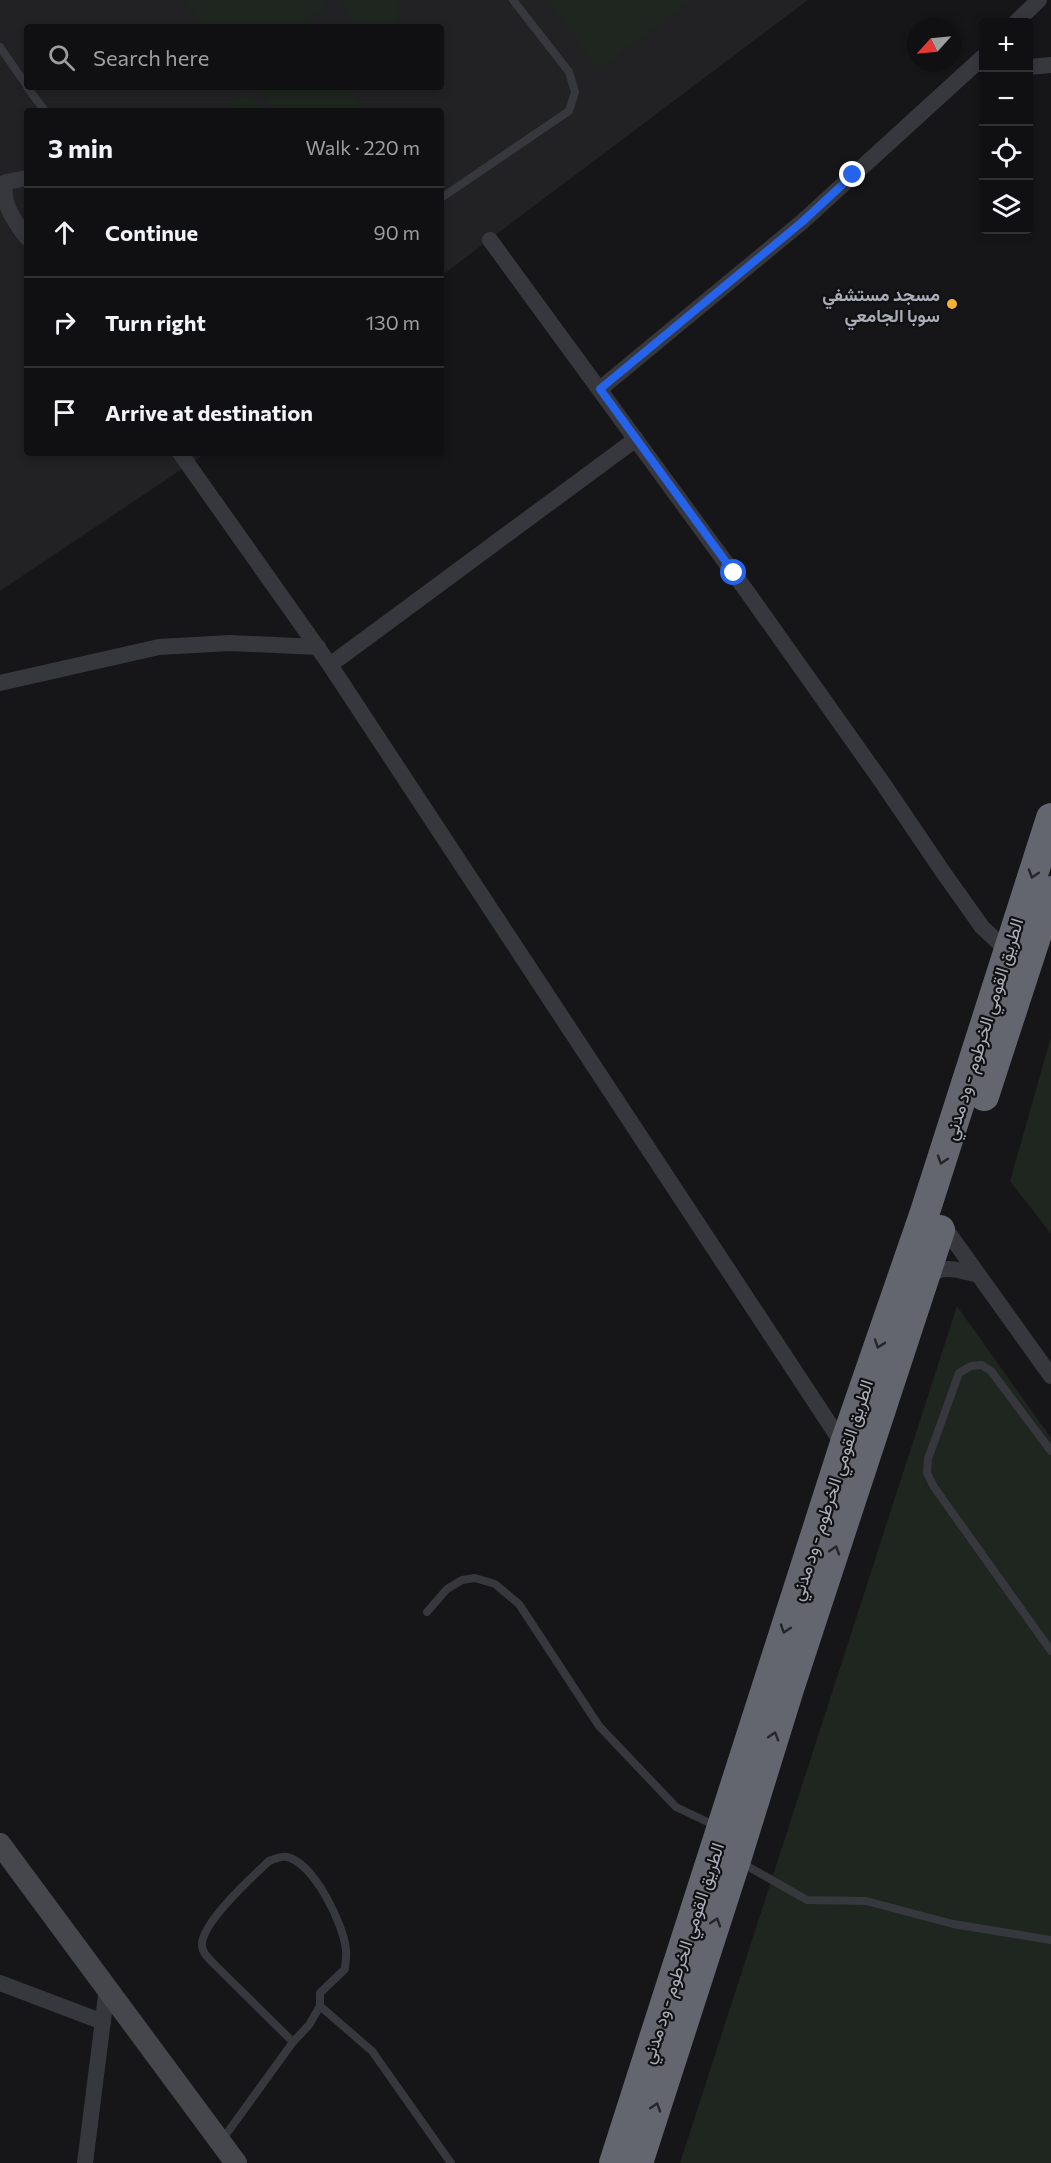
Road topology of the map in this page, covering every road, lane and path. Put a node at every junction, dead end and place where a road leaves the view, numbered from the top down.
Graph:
1 (513, 0) edge
2 (1039, 0) edge
3 (1020, 18) edge
4 (0, 48) edge
5 (979, 64) edge
6 (1051, 65) edge
7 (1033, 67) edge
8 (24, 83) edge
9 (29, 90) edge
10 (43, 108) edge
11 (24, 179) edge
12 (444, 196) edge
13 (24, 234) edge
14 (490, 240) dead end
15 (600, 389) junction
16 (636, 439) junction
17 (182, 456) edge
18 (318, 647) junction
19 (330, 665) junction
20 (0, 683) edge
21 (1051, 818) edge
22 (1051, 891) edge
23 (1017, 958) junction
24 (942, 1224) junction
25 (925, 1275) junction
26 (978, 1275) junction
27 (1051, 1376) edge
28 (843, 1446) junction
29 (1051, 1451) edge
30 (427, 1612) dead end
31 (1051, 1651) edge
32 (722, 1829) junction
33 (0, 1844) edge
34 (736, 1860) junction
35 (1051, 1940) edge
36 (0, 1983) edge
37 (107, 1988) junction
38 (320, 2006) junction
39 (103, 2022) junction
40 (293, 2042) junction
41 (220, 2143) junction
42 (85, 2163) edge
43 (236, 2163) edge
44 (451, 2163) edge
45 (614, 2163) edge
46 (638, 2163) edge

1 - 12 lane
2 - 3 street
4 - 8 lane
5 - 15 street
6 - 7 street
9 - 10 lane
11 - 13 street
14 - 15 street
15 - 16 street
16 - 19 street
16 - 23 street
17 - 18 street
18 - 19 street
18 - 20 street
19 - 28 street
21 -> 23 highway, الطريق القومي الخرطوم - ود مدني
22 - 23 highway, الطريق القومي الخرطوم - ود مدني
23 - 24 highway, الطريق القومي الخرطوم - ود مدني
23 -> 28 highway, الطريق القومي الخرطوم - ود مدني
24 - 25 highway, الطريق القومي الخرطوم - ود مدني
24 - 26 street
25 - 26 street
34 -> 25 highway, الطريق القومي الخرطوم - ود مدني
26 - 27 street
28 -> 32 highway, الطريق القومي الخرطوم - ود مدني
29 - 31 lane
30 - 32 lane
32 - 45 highway, الطريق القومي الخرطوم - ود مدني
33 - 37 street
34 - 35 lane
46 -> 34 highway, الطريق القومي الخرطوم - ود مدني
36 - 39 street
37 - 39 street
37 - 41 street
38 - 40 lane
38 - 40 lane
38 - 44 lane
39 - 42 street
40 - 41 lane
41 - 43 street

